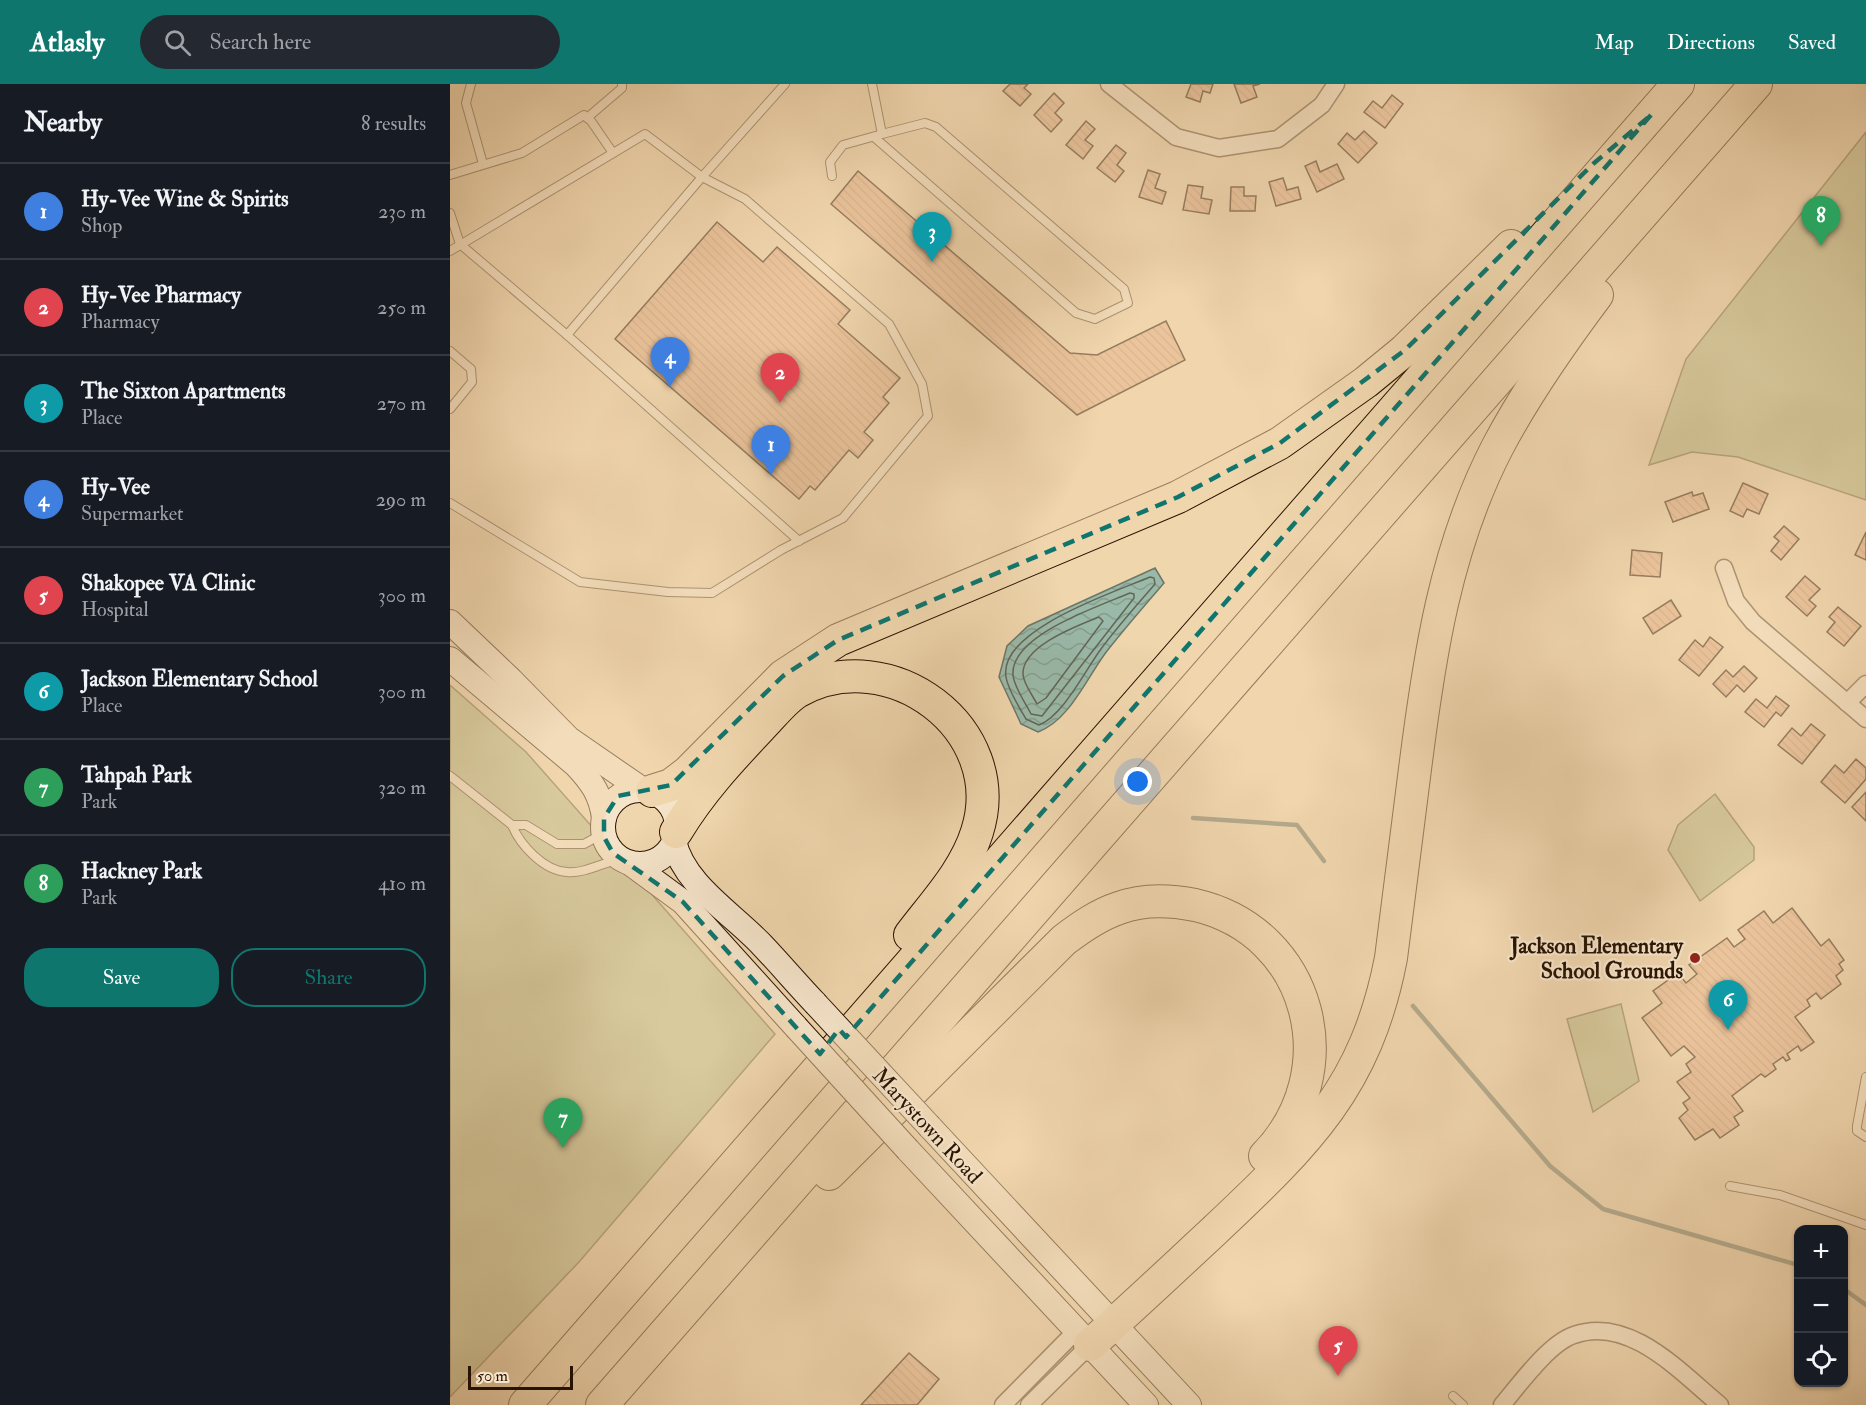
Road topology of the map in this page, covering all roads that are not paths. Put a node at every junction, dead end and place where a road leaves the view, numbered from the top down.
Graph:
1 (471, 84) edge
2 (622, 84) edge
3 (785, 84) edge
4 (872, 84) edge
5 (1109, 84) edge
6 (1336, 84) edge
7 (1678, 84) edge
8 (1756, 84) edge
9 (1651, 115) junction
10 (587, 118) junction
11 (878, 135) junction
12 (1705, 142) junction
13 (613, 153) junction
14 (483, 164) junction
15 (450, 175) edge
16 (832, 176) dead end
17 (702, 177) junction
18 (450, 213) edge
19 (460, 244) junction
20 (450, 251) edge
21 (567, 335) junction
22 (450, 351) edge
23 (450, 409) edge
24 (450, 503) edge
25 (799, 541) junction
26 (1724, 568) dead end
27 (450, 622) edge
28 (450, 659) edge
29 (1866, 684) edge
30 (1847, 703) junction
31 (1866, 719) edge
32 (450, 776) edge
33 (648, 791) junction
34 (603, 823) junction
35 (513, 825) junction
36 (675, 837) junction
37 (625, 861) junction
38 (1866, 1077) edge
39 (1866, 1137) edge
40 (743, 1155) junction
41 (1730, 1186) dead end
42 (1866, 1225) edge
43 (1107, 1317) junction
44 (1083, 1338) junction
45 (1453, 1396) dead end
46 (525, 1405) edge
47 (602, 1405) edge
48 (609, 1405) edge
49 (1003, 1405) edge
50 (1029, 1405) edge
51 (1146, 1405) edge
52 (1189, 1405) edge
53 (1463, 1405) edge
54 (1502, 1405) edge
55 (1720, 1405) edge

1 - 14 lane
2 - 10 lane
3 - 17 lane
4 - 11 lane
5 - 6 street
7 - 9 highway
8 - 12 highway
9 - 33 highway
9 - 40 highway
10 - 13 lane
10 - 14 lane
11 - 11 lane
11 - 16 lane
12 - 43 highway
12 - 47 highway
13 - 17 lane
13 - 19 lane
14 - 15 lane
17 - 21 lane
17 - 25 lane
18 - 19 lane
19 - 20 lane
19 - 21 lane
21 - 25 lane
22 - 23 lane
24 - 25 lane
26 - 30 street
27 - 33 main road
28 - 34 main road
29 - 30 street
30 - 31 street
32 - 35 lane
33 - 34 main road
33 - 36 main road
34 - 35 lane
34 - 37 main road
35 - 37 lane
36 - 37 main road
36 - 40 highway
36 - 43 main road, Marystown Road, bridge
37 - 44 main road, Marystown Road, bridge
38 - 39 lane
40 - 46 highway
41 - 42 lane
43 - 44 highway
43 - 48 highway
43 - 52 main road, Marystown Road
44 - 49 street
44 - 50 street
44 - 51 main road, Marystown Road
45 - 53 lane
54 - 55 street

